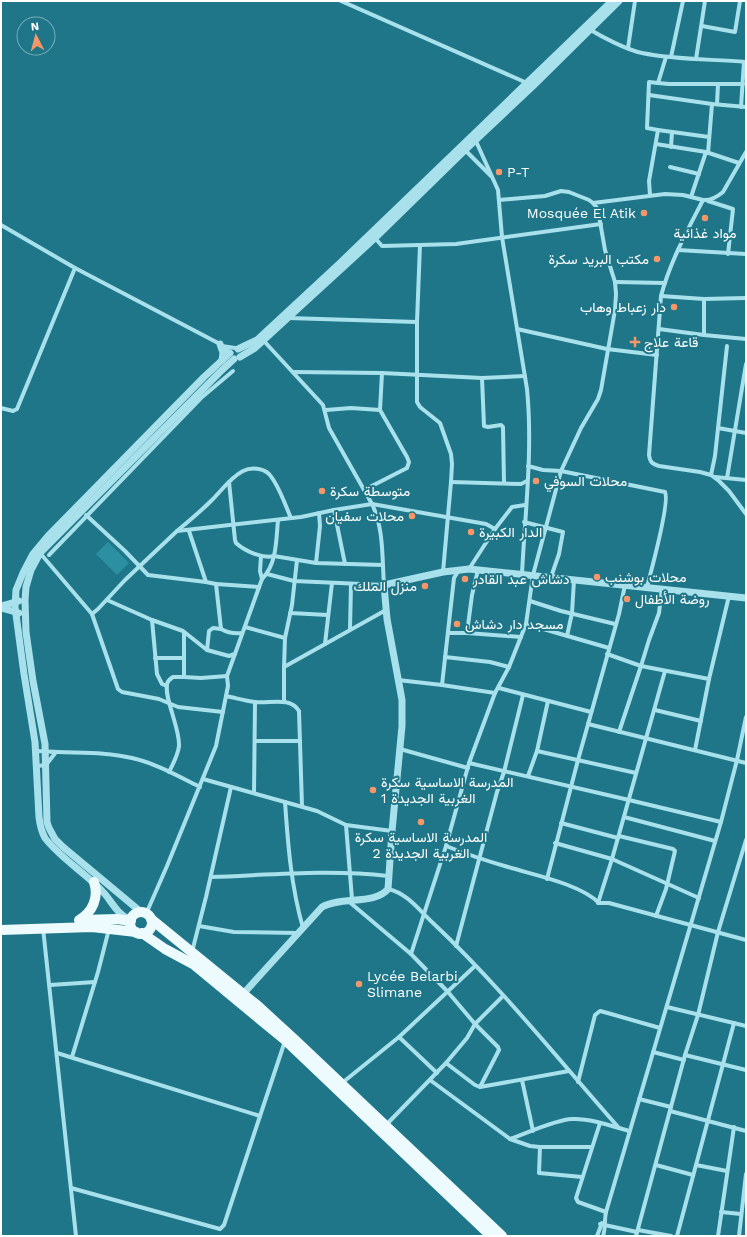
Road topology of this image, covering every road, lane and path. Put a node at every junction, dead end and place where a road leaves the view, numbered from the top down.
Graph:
1 (341, 1) edge
2 (612, 1) edge
3 (620, 1) edge
4 (635, 1) edge
5 (683, 1) edge
6 (705, 1) edge
7 (740, 1) edge
8 (702, 26) junction
9 (588, 28) junction
10 (628, 48) junction
11 (666, 56) junction
12 (671, 57) junction
13 (696, 59) junction
14 (745, 62) edge
15 (658, 83) junction
16 (530, 84) junction
17 (718, 84) junction
18 (742, 84) junction
19 (649, 95) junction
20 (714, 104) junction
21 (744, 107) edge
22 (658, 130) junction
23 (672, 132) junction
24 (474, 137) junction
25 (709, 137) junction
26 (656, 144) junction
27 (671, 147) junction
28 (463, 148) junction
29 (746, 152) edge
30 (707, 153) junction
31 (739, 164) junction
32 (670, 167) dead end
33 (699, 174) junction
34 (494, 179) junction
35 (650, 195) junction
36 (691, 197) junction
37 (499, 200) junction
38 (704, 200) junction
39 (593, 202) junction
40 (601, 224) junction
41 (1, 225) edge
42 (502, 237) junction
43 (375, 238) junction
44 (420, 244) junction
45 (678, 250) junction
46 (728, 254) junction
47 (746, 254) edge
48 (76, 268) junction
49 (615, 282) junction
50 (665, 283) junction
51 (662, 296) junction
52 (746, 298) edge
53 (704, 299) junction
54 (288, 318) junction
55 (418, 322) junction
56 (517, 329) junction
57 (659, 329) junction
58 (704, 335) junction
59 (261, 339) junction
60 (746, 339) edge
61 (221, 345) junction
62 (727, 346) dead end
63 (607, 349) junction
64 (235, 353) junction
65 (657, 354) junction
66 (222, 360) junction
67 (746, 364) edge
68 (233, 371) dead end
69 (294, 372) junction
70 (745, 372) edge
71 (382, 373) junction
72 (417, 374) junction
73 (525, 376) junction
74 (482, 378) junction
75 (199, 396) junction
76 (188, 399) junction
77 (1, 408) edge
78 (326, 410) junction
79 (380, 410) junction
80 (718, 428) junction
81 (734, 431) junction
82 (746, 433) edge
83 (138, 454) junction
84 (528, 466) junction
85 (561, 470) junction
86 (712, 476) junction
87 (727, 478) junction
88 (746, 480) edge
89 (111, 481) junction
90 (527, 481) junction
91 (229, 482) junction
92 (451, 482) junction
93 (504, 483) junction
94 (364, 490) junction
95 (372, 504) junction
96 (526, 505) junction
97 (334, 510) junction
98 (84, 513) junction
99 (319, 513) junction
100 (746, 514) edge
101 (448, 517) junction
102 (291, 518) junction
103 (278, 520) junction
104 (524, 522) junction
105 (233, 525) junction
106 (546, 527) junction
107 (494, 528) junction
108 (189, 530) junction
109 (177, 531) junction
110 (40, 554) junction
111 (49, 555) dead end
112 (261, 556) junction
113 (274, 556) junction
114 (296, 560) junction
115 (316, 563) junction
116 (345, 564) junction
117 (383, 565) junction
118 (139, 566) junction
119 (469, 569) junction
120 (459, 570) junction
121 (478, 570) junction
122 (443, 572) junction
123 (267, 574) junction
124 (522, 574) junction
125 (533, 575) junction
126 (551, 577) junction
127 (262, 579) junction
128 (574, 580) junction
129 (294, 581) junction
130 (206, 582) junction
131 (332, 583) junction
132 (216, 584) junction
133 (351, 584) junction
134 (384, 585) junction
135 (625, 585) junction
136 (259, 587) junction
137 (647, 587) junction
138 (662, 588) junction
139 (729, 596) junction
140 (746, 598) edge
141 (25, 600) junction
142 (107, 600) junction
143 (15, 601) junction
144 (530, 601) junction
145 (1, 607) edge
146 (386, 610) junction
147 (25, 612) junction
148 (15, 613) junction
149 (290, 613) junction
150 (572, 613) junction
151 (92, 614) junction
152 (328, 615) junction
153 (152, 620) junction
154 (526, 624) junction
155 (615, 624) junction
156 (245, 627) junction
157 (221, 629) junction
158 (350, 629) junction
159 (468, 632) junction
160 (184, 633) junction
161 (242, 633) junction
162 (448, 633) junction
163 (567, 636) junction
164 (521, 637) junction
165 (285, 638) junction
166 (325, 644) junction
167 (608, 648) junction
168 (206, 650) junction
169 (235, 654) junction
170 (607, 654) junction
171 (445, 657) junction
172 (156, 658) junction
173 (184, 658) junction
174 (641, 666) junction
175 (284, 667) junction
176 (509, 667) junction
177 (665, 671) junction
178 (227, 676) junction
179 (184, 677) junction
180 (709, 679) junction
181 (398, 680) junction
182 (442, 685) junction
183 (167, 686) junction
184 (499, 688) junction
185 (495, 693) junction
186 (523, 694) junction
187 (226, 696) junction
188 (284, 701) junction
189 (548, 701) junction
190 (255, 702) junction
191 (170, 704) junction
192 (655, 710) junction
193 (223, 712) junction
194 (591, 712) junction
195 (746, 717) edge
196 (701, 721) junction
197 (588, 724) junction
198 (619, 732) junction
199 (646, 738) junction
200 (255, 740) junction
201 (300, 741) junction
202 (400, 749) junction
203 (695, 750) junction
204 (37, 751) junction
205 (46, 751) junction
206 (536, 751) junction
207 (56, 752) junction
208 (578, 760) junction
209 (737, 760) junction
210 (746, 763) edge
211 (46, 765) junction
212 (37, 766) junction
213 (469, 766) junction
214 (169, 772) junction
215 (504, 772) junction
216 (636, 773) junction
217 (528, 776) junction
218 (203, 779) junction
219 (571, 786) junction
220 (200, 787) junction
221 (231, 787) junction
222 (254, 793) junction
223 (629, 800) junction
224 (286, 802) junction
225 (302, 806) junction
226 (624, 817) junction
227 (720, 822) junction
228 (561, 823) junction
229 (346, 826) junction
230 (392, 831) junction
231 (619, 837) junction
232 (746, 840) edge
233 (715, 841) junction
234 (555, 843) junction
235 (446, 846) junction
236 (745, 850) edge
237 (479, 859) junction
238 (612, 859) junction
239 (350, 872) junction
240 (291, 873) junction
241 (388, 876) junction
242 (211, 877) junction
243 (547, 879) junction
244 (94, 882) junction
245 (667, 884) junction
246 (388, 889) junction
247 (699, 898) junction
248 (349, 900) junction
249 (598, 903) junction
250 (146, 915) junction
251 (424, 916) junction
252 (656, 916) junction
253 (79, 920) junction
254 (131, 920) junction
255 (1, 924) edge
256 (691, 925) junction
257 (199, 926) junction
258 (43, 928) junction
259 (109, 929) junction
260 (1, 930) edge
261 (300, 930) junction
262 (718, 932) junction
263 (139, 933) junction
264 (746, 940) edge
265 (456, 946) junction
266 (192, 953) junction
267 (411, 954) junction
268 (475, 966) junction
269 (96, 982) junction
270 (50, 985) junction
271 (448, 992) junction
272 (243, 994) junction
273 (503, 996) junction
274 (667, 1007) junction
275 (698, 1015) junction
276 (734, 1023) junction
277 (475, 1024) junction
278 (746, 1026) edge
279 (660, 1028) junction
280 (399, 1037) junction
281 (285, 1040) junction
282 (57, 1052) junction
283 (653, 1052) junction
284 (72, 1057) junction
285 (684, 1058) junction
286 (446, 1063) junction
287 (723, 1064) junction
288 (746, 1070) edge
289 (569, 1071) junction
290 (437, 1073) junction
291 (430, 1080) junction
292 (522, 1080) junction
293 (578, 1082) junction
294 (342, 1084) junction
295 (480, 1087) junction
296 (639, 1099) junction
297 (671, 1109) junction
298 (260, 1116) junction
299 (708, 1121) junction
300 (600, 1123) junction
301 (385, 1125) junction
302 (734, 1127) junction
303 (619, 1128) junction
304 (533, 1131) junction
305 (629, 1131) junction
306 (746, 1132) edge
307 (510, 1139) junction
308 (540, 1147) junction
309 (592, 1147) junction
310 (656, 1165) junction
311 (696, 1165) junction
312 (727, 1171) junction
313 (693, 1175) junction
314 (582, 1177) junction
315 (746, 1177) edge
316 (71, 1188) junction
317 (744, 1206) edge
318 (606, 1212) junction
319 (721, 1212) junction
320 (742, 1214) junction
321 (605, 1220) junction
322 (600, 1224) junction
323 (606, 1225) junction
324 (637, 1233) edge
325 (76, 1236) edge
326 (491, 1236) edge
327 (502, 1236) edge
328 (597, 1236) edge
329 (603, 1236) edge
330 (671, 1236) edge
331 (677, 1236) edge
332 (718, 1236) edge
333 (739, 1236) edge

1 - 16 street
2 - 9 street
3 - 9 street
4 - 10 street
5 - 12 street
6 - 8 street
7 - 8 street
8 - 13 street
9 - 10 street
9 - 16 street
10 - 11 street
11 - 12 street
11 - 15 street
12 - 13 street
13 - 14 street
14 - 18 street
15 - 17 street
15 - 19 street
16 - 24 street
17 - 18 street
17 - 20 street
18 - 21 street
19 - 20 street
19 - 22 street
20 - 21 street
20 - 25 street
22 - 23 street
22 - 26 street
23 - 25 street
23 - 27 street
24 - 28 street
24 - 34 street
25 - 30 street
26 - 27 street
26 - 35 street
27 - 30 street
28 - 34 street
28 - 43 street
28 - 59 street
29 - 31 street
30 - 31 street
30 - 33 street
31 - 38 street
32 - 33 street
33 - 36 street
34 - 37 street
35 - 36 street
35 - 39 street
36 - 38 street
37 - 39 street
37 - 42 street
38 - 45 street
38 - 46 street
39 - 40 street
40 - 42 street
40 - 49 street
41 - 48 street
42 - 44 street
42 - 56 street
43 - 44 street
43 - 54 street
44 - 55 street
45 - 46 street
45 - 50 street
46 - 47 street
48 - 61 street
48 - 77 street
49 - 50 street
49 - 63 street
50 - 51 street
51 - 53 street
51 - 57 street
52 - 53 street
53 - 58 street
54 - 55 street
54 - 59 street
55 - 72 street
56 - 63 street
56 - 73 street
57 - 58 street
57 - 65 street
58 - 60 street
59 - 64 street
59 - 69 street
61 - 64 street
61 - 66 street
62 - 80 street
63 - 65 street
63 - 85 street
64 - 66 street
64 - 75 street
65 - 86 street
66 - 76 street
67 - 70 street
68 - 75 street
69 - 71 street
69 - 78 street
70 - 81 street
71 - 72 street
71 - 79 street
72 - 74 street
72 - 92 street
73 - 74 street
73 - 84 street
74 - 93 street
75 - 76 street
75 - 83 street
76 - 83 street
78 - 79 street
78 - 94 street
79 - 94 street
80 - 81 street
80 - 86 street
81 - 82 street
81 - 87 street
83 - 89 street
83 - 89 street
84 - 85 street
84 - 90 street
85 - 106 street
85 - 137 street
86 - 87 street
86 - 100 street
87 - 88 street
89 - 98 street
89 - 143 street
90 - 93 street
90 - 96 street
91 - 102 street
91 - 105 street
91 - 109 street
92 - 93 street
92 - 101 street
94 - 95 street
95 - 97 street
95 - 101 street
95 - 117 street
96 - 104 street
96 - 107 street
97 - 99 street
97 - 116 street
98 - 110 street
98 - 111 street
98 - 118 street
99 - 102 street
99 - 115 street
101 - 107 street
101 - 122 street
102 - 103 street
103 - 105 street
103 - 113 street
104 - 106 street
104 - 124 street
105 - 108 street
105 - 112 street
106 - 125 street
106 - 126 street
107 - 119 street
108 - 109 street
108 - 130 street
109 - 118 street
110 - 141 street
110 - 151 street
112 - 113 street
112 - 127 street
113 - 114 street
113 - 123 street
114 - 115 street
114 - 129 street
115 - 116 street
116 - 117 street
117 - 134 street
118 - 130 street
118 - 142 street
119 - 120 street
119 - 121 street
120 - 122 street
120 - 162 street
121 - 124 street
121 - 159 street
122 - 134 street
123 - 127 street
123 - 129 street
124 - 125 street
125 - 126 street
125 - 144 street
126 - 128 street
127 - 136 street
128 - 135 street
128 - 150 street
129 - 131 street
129 - 149 street
130 - 132 street
131 - 133 street
131 - 152 street
132 - 136 street
132 - 157 street
133 - 134 street
133 - 158 street
134 - 146 street
135 - 137 street
135 - 155 street
136 - 156 street
137 - 138 street
138 - 139 street
138 - 174 street
139 - 140 street
139 - 180 street
141 - 143 street
141 - 147 street
142 - 151 street
142 - 153 street
143 - 145 street
143 - 148 street
144 - 150 street
144 - 154 street
145 - 148 street
146 - 158 street
146 - 181 street
147 - 148 street
147 - 205 street
148 - 204 street
149 - 152 street
149 - 165 street
150 - 155 street
150 - 163 street
151 - 191 street
152 - 166 street
153 - 160 street
153 - 172 street
154 - 163 street
154 - 164 street
155 - 167 street
156 - 161 street
156 - 165 street
157 - 161 street
157 - 168 street
158 - 166 street
159 - 162 street
159 - 164 street
160 - 168 street
160 - 173 street
161 - 169 street
162 - 171 street
163 - 167 street
164 - 176 street
165 - 175 street
166 - 175 street
167 - 170 street
168 - 169 street
169 - 178 street
170 - 174 street
170 - 194 street
171 - 176 street
171 - 182 street
172 - 173 street
172 - 183 street
173 - 179 street
174 - 177 street
174 - 198 street
175 - 188 street
176 - 184 street
177 - 180 street
177 - 192 street
178 - 179 street
178 - 187 street
179 - 183 street
180 - 196 street
181 - 182 street
181 - 202 street
182 - 185 street
183 - 191 street
184 - 185 street
184 - 186 street
185 - 213 street
186 - 189 street
186 - 215 street
187 - 190 street
187 - 193 street
188 - 190 street
188 - 201 street
189 - 194 street
189 - 206 street
190 - 200 street
191 - 193 street
191 - 214 street
192 - 196 street
192 - 199 street
193 - 218 street
194 - 197 street
195 - 209 street
196 - 203 street
197 - 198 street
197 - 208 street
198 - 199 street
199 - 203 street
199 - 216 street
200 - 201 street
200 - 222 street
201 - 225 street
202 - 213 street
202 - 230 street
203 - 209 street
204 - 205 street
204 - 212 street
205 - 207 street
205 - 211 street
206 - 208 street
206 - 217 street
207 - 211 street
207 - 214 street
208 - 216 street
208 - 219 street
209 - 210 street
209 - 227 street
211 - 212 street
211 - 250 street
212 - 244 street
213 - 215 street
213 - 235 street
214 - 220 street
215 - 217 street
215 - 237 street
216 - 223 street
217 - 219 street
218 - 220 street
218 - 221 street
219 - 223 street
219 - 228 street
220 - 250 street
221 - 222 street
221 - 242 street
222 - 224 street
223 - 226 street
223 - 227 street
224 - 225 street
224 - 240 street
225 - 229 street
226 - 231 street
226 - 233 street
227 - 233 street
228 - 231 street
228 - 234 street
229 - 230 street
229 - 239 street
230 - 241 street
231 - 238 street
231 - 245 street
232 - 236 street
233 - 247 street
234 - 238 street
234 - 243 street
235 - 237 street
235 - 251 street
236 - 262 street
237 - 243 street
237 - 265 street
238 - 245 street
238 - 249 street
239 - 240 street
239 - 241 street
239 - 248 street
240 - 242 street
240 - 261 street
241 - 246 street
242 - 257 street
243 - 249 street
244 - 253 main road
244 - 254 street
245 - 247 street
245 - 252 street
246 - 248 street
246 - 251 street
247 - 256 street
248 - 261 street
248 - 267 street
249 - 252 street
250 - 254 main road
250 - 263 main road
250 - 266 main road
251 - 265 street
251 - 267 street
252 - 256 street
253 - 254 main road
253 - 255 main road
254 - 263 main road
256 - 262 street
256 - 274 street
257 - 261 street
257 - 266 street
258 - 259 main road
258 - 260 main road
258 - 270 street
259 - 263 main road
259 - 269 street
261 - 272 street
262 - 264 street
262 - 275 street
263 - 281 main road
265 - 268 street
266 - 272 main road
267 - 271 street
268 - 271 street
268 - 273 street
269 - 270 street
269 - 284 street
270 - 282 street
271 - 277 street
271 - 280 street
272 - 294 main road
273 - 277 street
273 - 289 street
274 - 275 street
274 - 279 street
275 - 276 street
275 - 285 street
276 - 278 street
276 - 287 street
277 - 286 street
277 - 295 street
279 - 283 street
279 - 293 street
280 - 290 street
280 - 294 street
281 - 298 street
281 - 326 main road
282 - 284 street
282 - 316 street
283 - 285 street
283 - 296 street
284 - 298 street
285 - 287 street
285 - 297 street
286 - 290 street
286 - 295 street
287 - 288 street
287 - 299 street
289 - 292 street
289 - 293 street
290 - 291 street
291 - 301 street
291 - 307 street
292 - 295 street
292 - 304 street
293 - 303 street
294 - 301 main road
296 - 297 street
296 - 305 street
297 - 299 street
297 - 310 street
298 - 316 street
299 - 302 street
299 - 311 street
300 - 303 street
300 - 304 street
300 - 309 street
301 - 327 main road
302 - 306 street
302 - 312 street
303 - 305 street
304 - 307 street
305 - 318 street
307 - 308 street
308 - 309 street
308 - 314 street
309 - 314 street
310 - 313 street
310 - 324 street
311 - 312 street
311 - 313 street
312 - 319 street
313 - 331 street
314 - 318 street
315 - 317 street
316 - 325 street
317 - 320 street
318 - 321 street
319 - 320 street
319 - 332 street
320 - 333 street
321 - 322 street
321 - 323 street
322 - 323 street
322 - 328 street
323 - 324 street
323 - 329 street
324 - 330 street

